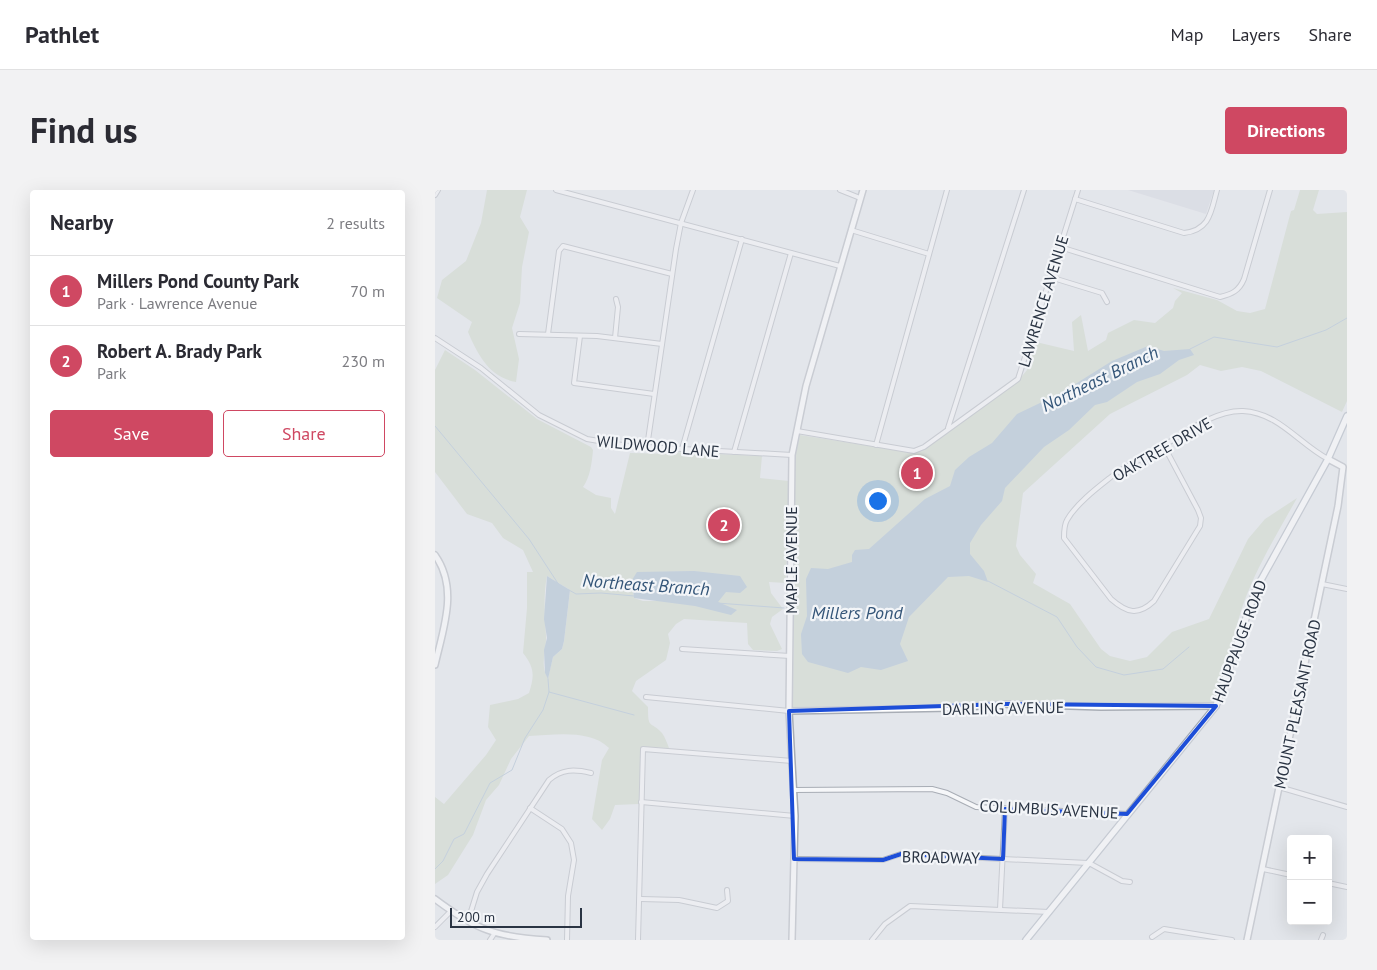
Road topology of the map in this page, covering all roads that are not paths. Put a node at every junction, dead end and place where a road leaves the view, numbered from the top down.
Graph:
1 (438, 190) edge
2 (556, 190) edge
3 (693, 190) edge
4 (841, 190) edge
5 (863, 190) edge
6 (947, 190) edge
7 (1024, 190) edge
8 (1077, 190) edge
9 (1217, 190) edge
10 (1270, 190) edge
11 (435, 195) edge
12 (860, 198) junction
13 (1075, 199) junction
14 (681, 224) junction
15 (851, 230) junction
16 (742, 239) junction
17 (1060, 247) junction
18 (791, 253) junction
19 (929, 254) junction
20 (840, 266) junction
21 (673, 274) junction
22 (1051, 276) junction
23 (616, 299) dead end
24 (1107, 302) dead end
25 (519, 334) dead end
26 (549, 334) junction
27 (580, 336) junction
28 (435, 338) edge
29 (615, 338) junction
30 (662, 344) junction
31 (655, 394) junction
32 (1347, 416) edge
33 (948, 428) junction
34 (797, 431) junction
35 (876, 445) junction
36 (1164, 446) junction
37 (647, 447) junction
38 (682, 449) junction
39 (734, 452) junction
40 (792, 455) junction
41 (1328, 459) junction
42 (1345, 467) edge
43 (435, 555) edge
44 (1322, 584) junction
45 (1347, 589) edge
46 (681, 649) dead end
47 (790, 656) junction
48 (435, 665) edge
49 (646, 697) dead end
50 (1216, 706) junction
51 (789, 710) junction
52 (792, 762) junction
53 (591, 773) dead end
54 (1279, 787) junction
55 (794, 790) junction
56 (641, 802) junction
57 (1347, 806) edge
58 (530, 808) junction
59 (1005, 808) junction
60 (1127, 814) junction
61 (795, 816) junction
62 (794, 859) junction
63 (1003, 859) junction
64 (1088, 863) junction
65 (1263, 870) junction
66 (1287, 874) edge
67 (1130, 882) dead end
68 (1332, 884) edge
69 (1347, 886) edge
70 (727, 890) dead end
71 (435, 899) edge
72 (641, 899) junction
73 (1001, 909) junction
74 (451, 911) junction
75 (1049, 912) junction
76 (468, 921) junction
77 (435, 927) edge
78 (494, 934) junction
79 (1323, 934) dead end
80 (1153, 937) dead end
81 (490, 940) edge
82 (547, 940) edge
83 (567, 940) edge
84 (638, 940) edge
85 (792, 940) edge
86 (872, 940) edge
87 (1026, 940) edge
88 (1232, 940) edge
89 (1247, 940) edge
90 (1321, 940) edge

1 - 11 street
2 - 14 street
3 - 14 street
4 - 12 street
5 - 12 street, MAPLE AVENUE
6 - 19 street
7 - 33 street
8 - 13 street, LAWRENCE AVENUE
9 - 13 street
10 - 17 street
12 - 15 street, MAPLE AVENUE
13 - 17 street, LAWRENCE AVENUE
14 - 16 street
14 - 21 street
15 - 19 street
15 - 20 street, MAPLE AVENUE
16 - 18 street
16 - 38 street
17 - 22 street, LAWRENCE AVENUE
18 - 20 street
18 - 39 street
19 - 35 street
20 - 34 street, MAPLE AVENUE
21 - 26 street
21 - 30 street
22 - 24 street
22 - 33 street, LAWRENCE AVENUE
23 - 29 street
25 - 26 street
26 - 27 street
27 - 29 street
27 - 31 street
28 - 37 street, WILDWOOD LANE
29 - 30 street
30 - 31 street
31 - 37 street
32 - 41 main road, HAUPPAUGE ROAD
33 - 35 street, LAWRENCE AVENUE
34 - 35 street, LAWRENCE AVENUE
34 - 40 street, MAPLE AVENUE
36 - 36 street, OAKTREE DRIVE
36 - 41 street, OAKTREE DRIVE
37 - 38 street, WILDWOOD LANE
38 - 39 street, WILDWOOD LANE
39 - 40 street, WILDWOOD LANE
40 - 47 street, MAPLE AVENUE
41 - 42 street
41 - 50 main road, HAUPPAUGE ROAD
42 - 44 street, MOUNT PLEASANT ROAD
43 - 48 street
44 - 45 street
44 - 54 street, MOUNT PLEASANT ROAD
46 - 47 street
47 - 51 street, MAPLE AVENUE
49 - 51 street
50 - 51 street, DARLING AVENUE
50 - 60 main road, HAUPPAUGE ROAD
51 - 52 street, MAPLE AVENUE
52 - 55 street, MAPLE AVENUE
52 - 56 street
53 - 58 street
54 - 57 street
54 - 65 street, MOUNT PLEASANT ROAD
55 - 59 street, COLUMBUS AVENUE
55 - 61 street, MAPLE AVENUE
56 - 61 street
56 - 72 street
58 - 76 street
58 - 83 street
59 - 60 street, COLUMBUS AVENUE
59 - 63 street
60 - 64 main road, HAUPPAUGE ROAD
61 - 62 street, MAPLE AVENUE
62 - 63 street, BROADWAY
62 - 85 street, MAPLE AVENUE
63 - 64 street, BROADWAY
63 - 73 street
64 - 67 street
64 - 75 main road, HAUPPAUGE ROAD
65 - 66 street
65 - 89 street, MOUNT PLEASANT ROAD
68 - 69 street
70 - 72 street
71 - 74 street
72 - 84 street
73 - 75 street
73 - 86 street
74 - 76 street
74 - 77 street
75 - 87 main road, HAUPPAUGE ROAD
76 - 78 street
78 - 81 street
78 - 82 street
79 - 90 street
80 - 88 street

